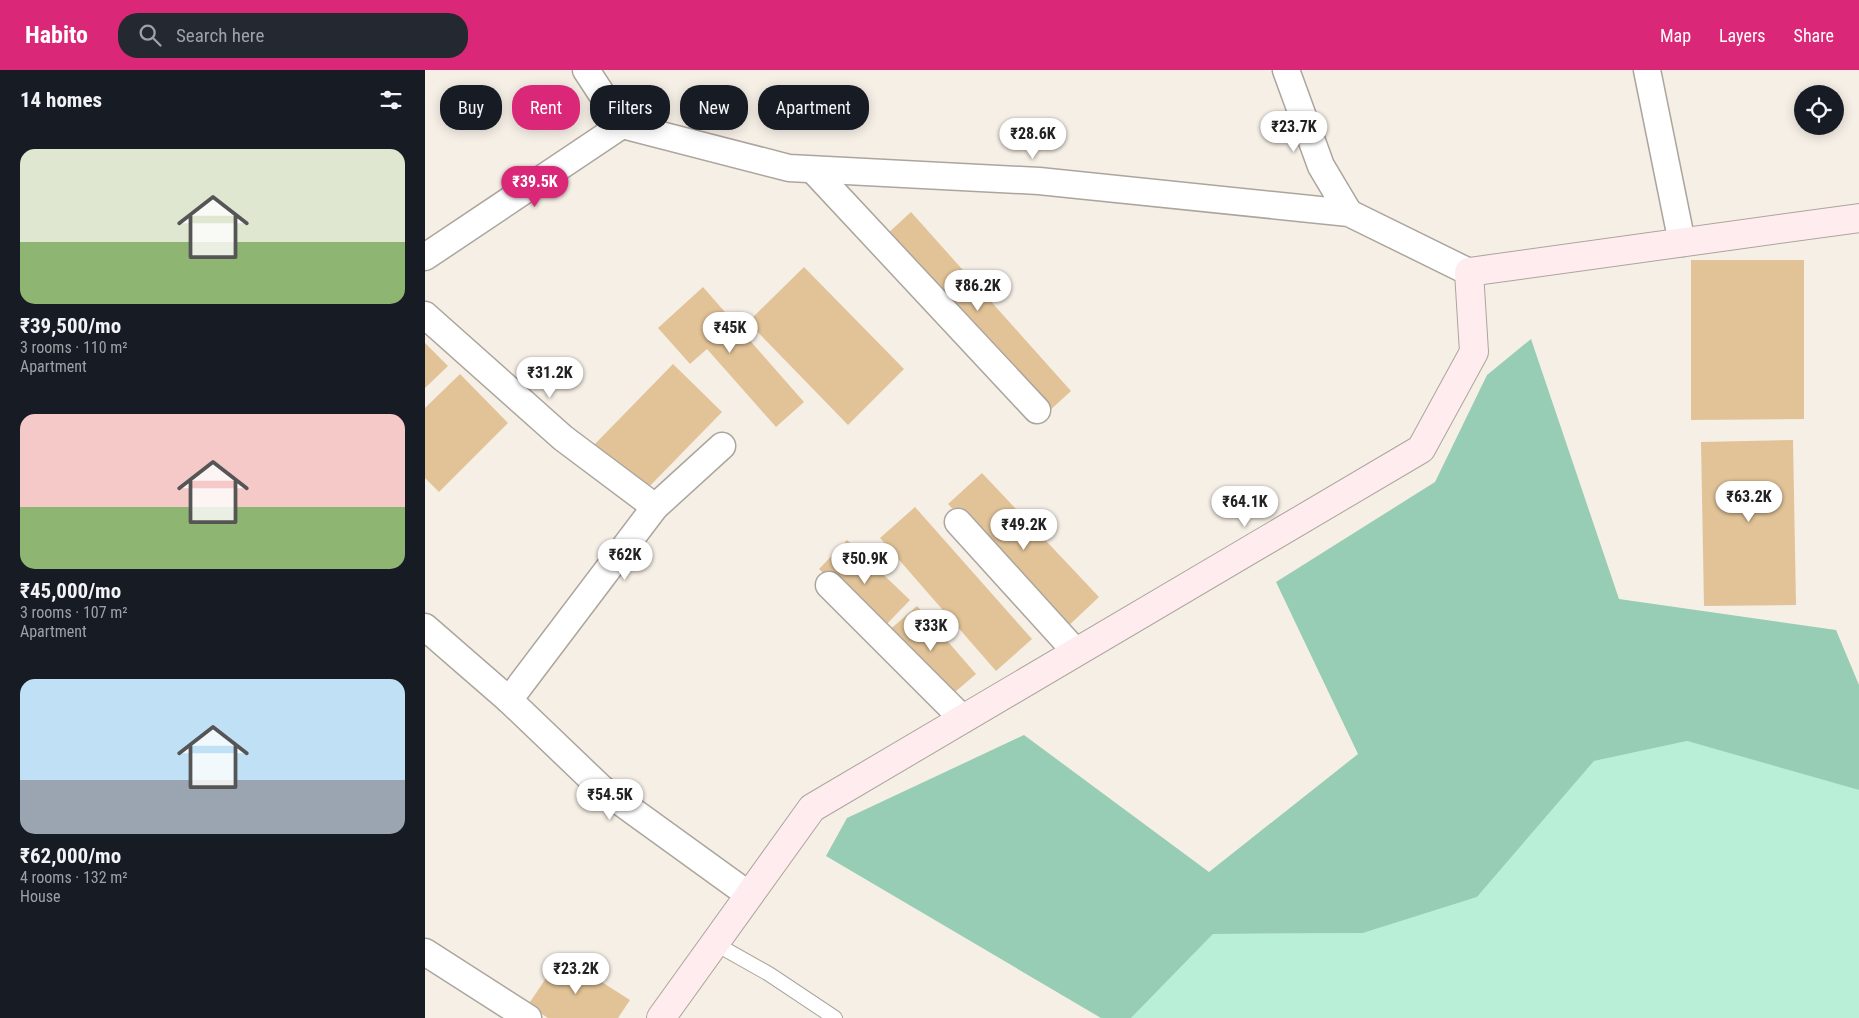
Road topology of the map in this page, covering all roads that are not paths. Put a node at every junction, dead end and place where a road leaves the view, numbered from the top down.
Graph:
1 (586, 70) edge
2 (1286, 70) edge
3 (1647, 70) edge
4 (596, 85) edge
5 (615, 130) edge
6 (641, 130) edge
7 (813, 170) junction
8 (1349, 213) junction
9 (1859, 218) edge
10 (1682, 243) junction
11 (425, 257) edge
12 (1469, 272) junction
13 (425, 315) edge
14 (1037, 410) dead end
15 (722, 446) dead end
16 (655, 507) junction
17 (958, 522) dead end
18 (829, 585) dead end
19 (425, 628) edge
20 (1076, 652) junction
21 (509, 700) junction
22 (963, 719) junction
23 (749, 895) junction
24 (715, 943) junction
25 (425, 952) edge
26 (528, 1018) edge
27 (661, 1018) edge
28 (835, 1018) edge

1 - 4 street
2 - 8 street
3 - 10 street
5 - 11 street
6 - 7 street
7 - 8 street
7 - 14 street
8 - 12 street
9 - 10 street
10 - 12 street
12 - 20 street
13 - 16 street
15 - 16 street
16 - 21 street
17 - 20 street
18 - 22 street
19 - 21 street
20 - 22 street
21 - 23 street
22 - 23 street
23 - 24 street
24 - 27 street
24 - 28 lane
25 - 26 street

